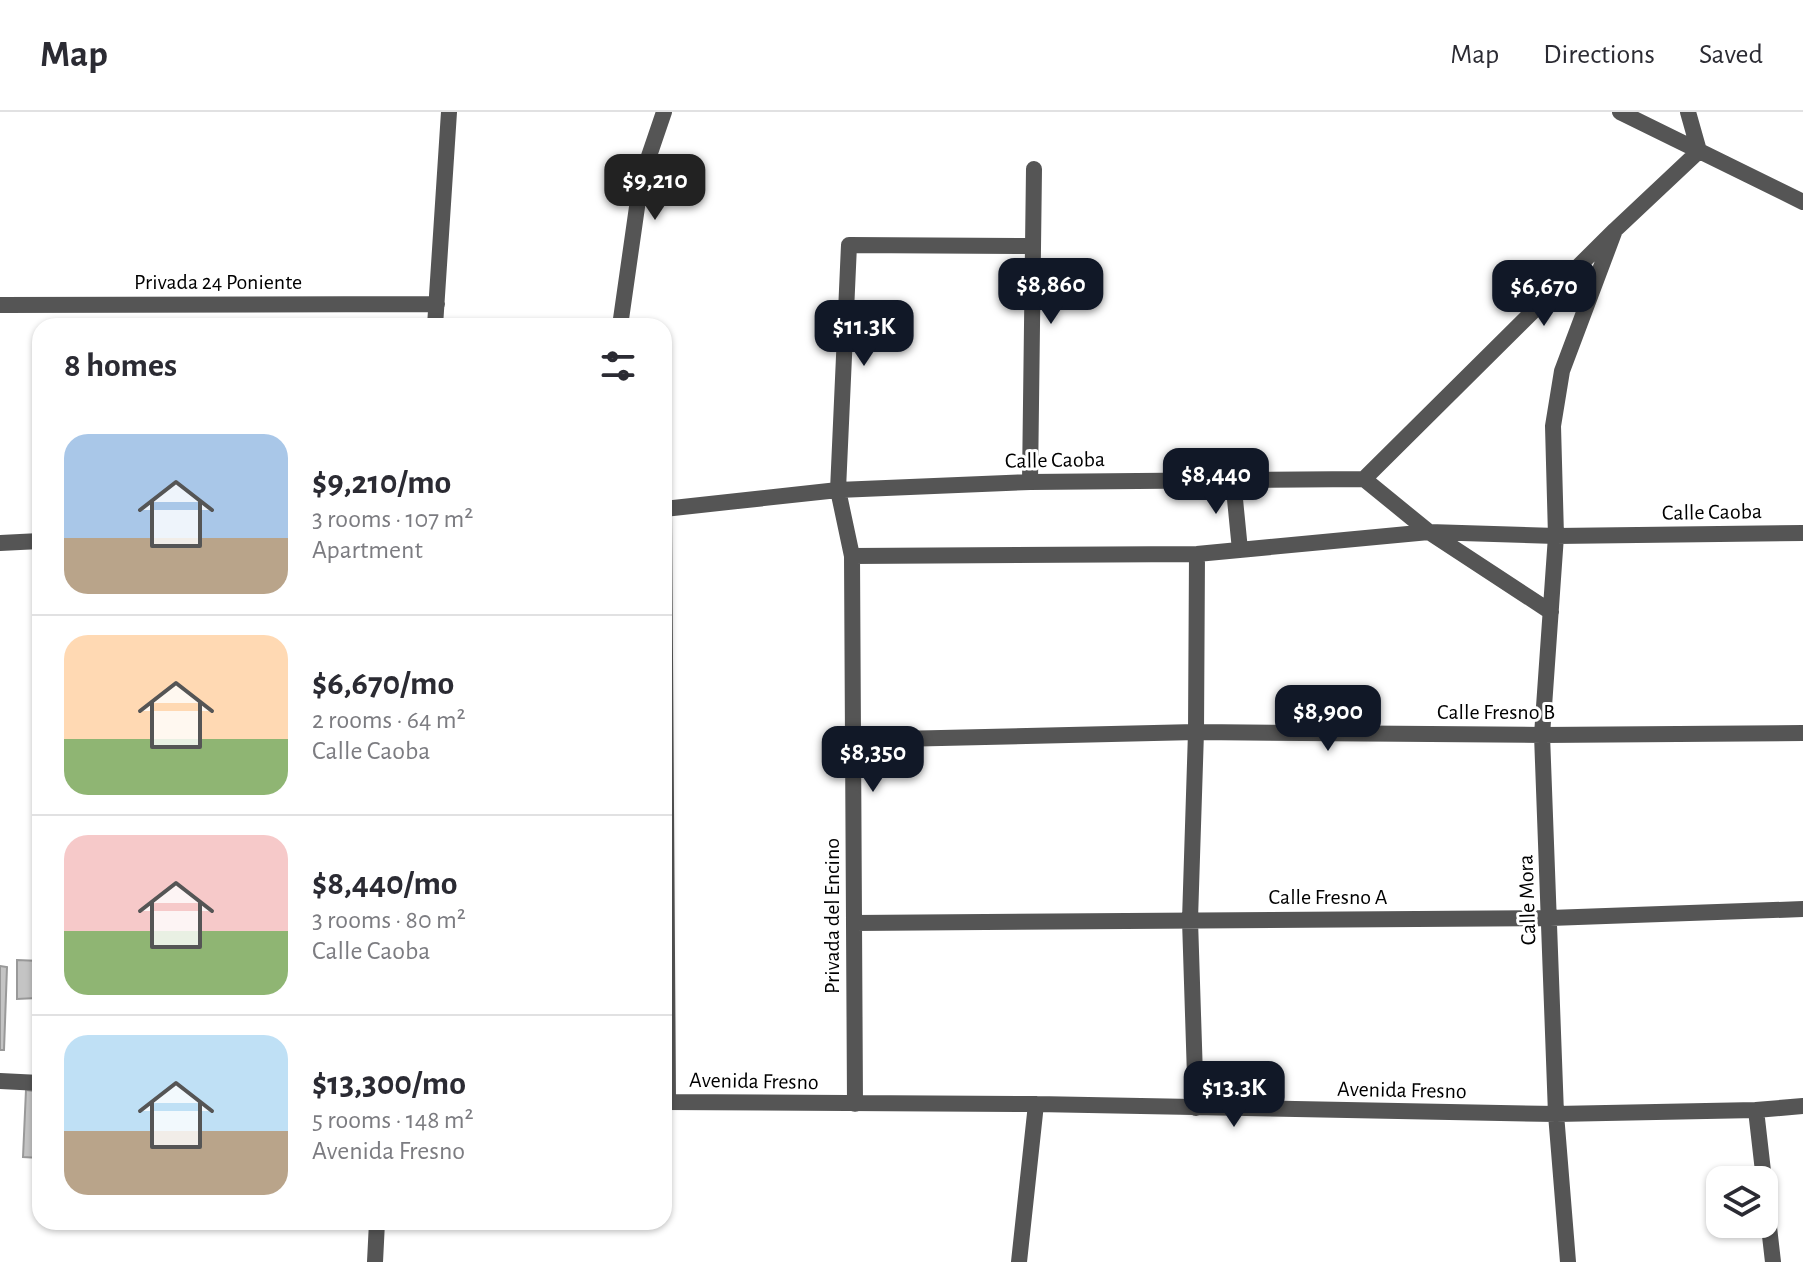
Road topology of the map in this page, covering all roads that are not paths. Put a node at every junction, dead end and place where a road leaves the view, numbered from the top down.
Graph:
1 (449, 112) edge
2 (664, 112) edge
3 (1620, 112) edge
4 (1688, 112) edge
5 (1699, 151) junction
6 (1034, 169) dead end
7 (1803, 202) edge
8 (1615, 230) junction
9 (1031, 246) junction
10 (437, 304) junction
11 (0, 305) edge
12 (436, 318) edge
13 (621, 318) edge
14 (1233, 479) junction
15 (1364, 479) junction
16 (1030, 482) junction
17 (838, 490) junction
18 (672, 508) edge
19 (1429, 532) junction
20 (1803, 533) edge
21 (1556, 536) junction
22 (32, 541) edge
23 (0, 543) edge
24 (1240, 550) junction
25 (1197, 554) junction
26 (852, 556) junction
27 (1551, 612) junction
28 (1196, 732) junction
29 (1803, 733) edge
30 (1542, 735) junction
31 (853, 740) junction
32 (1803, 909) edge
33 (1550, 918) junction
34 (1190, 920) junction
35 (854, 923) junction
36 (0, 1081) edge
37 (32, 1083) edge
38 (672, 1102) edge
39 (855, 1104) junction
40 (1036, 1104) junction
41 (1803, 1106) edge
42 (1196, 1108) junction
43 (1756, 1110) junction
44 (1556, 1114) junction
45 (1762, 1166) edge
46 (377, 1230) edge
47 (1770, 1238) edge
48 (375, 1262) edge
49 (1019, 1262) edge
50 (1568, 1262) edge
51 (1773, 1262) edge

1 - 10 street
2 - 13 street
3 - 5 street
4 - 5 street
5 - 7 street
5 - 8 street
6 - 9 street
8 - 15 street
8 - 21 street, Calle Mora
9 - 16 street
9 - 17 street, Privada del Encino
10 - 11 street, Privada 24 Poniente
10 - 12 street
14 - 15 street, Calle Caoba
14 - 16 street, Calle Caoba
14 - 24 street
15 - 19 street
16 - 17 street, Calle Caoba
17 - 18 street, Calle Caoba
17 - 26 street, Privada del Encino
19 - 21 street, Calle Caoba
19 - 24 street, Calle Caoba
19 - 27 street
20 - 21 street, Calle Caoba
21 - 27 street, Calle Mora
22 - 23 street
24 - 25 street, Calle Caoba
25 - 26 street, Calle Caoba
25 - 28 street
26 - 31 street, Privada del Encino
27 - 30 street, Calle Mora
28 - 30 street, Calle Fresno B
28 - 31 street, Calle Fresno B
28 - 34 street
29 - 30 street, Calle Fresno B
30 - 33 street, Calle Mora
31 - 35 street, Privada del Encino
32 - 33 street, Calle Fresno A
33 - 34 street, Calle Fresno A
33 - 44 street, Calle Mora
34 - 35 street, Calle Fresno A
34 - 42 street
35 - 39 street, Privada del Encino
36 - 37 street
38 - 39 street, Avenida Fresno
39 - 40 street, Avenida Fresno
40 - 42 street, Avenida Fresno
40 - 49 street
41 - 43 street, Avenida Fresno
42 - 44 street, Avenida Fresno
43 - 44 street, Avenida Fresno
43 - 45 street
44 - 50 street, Calle Mora
46 - 48 street
47 - 51 street

